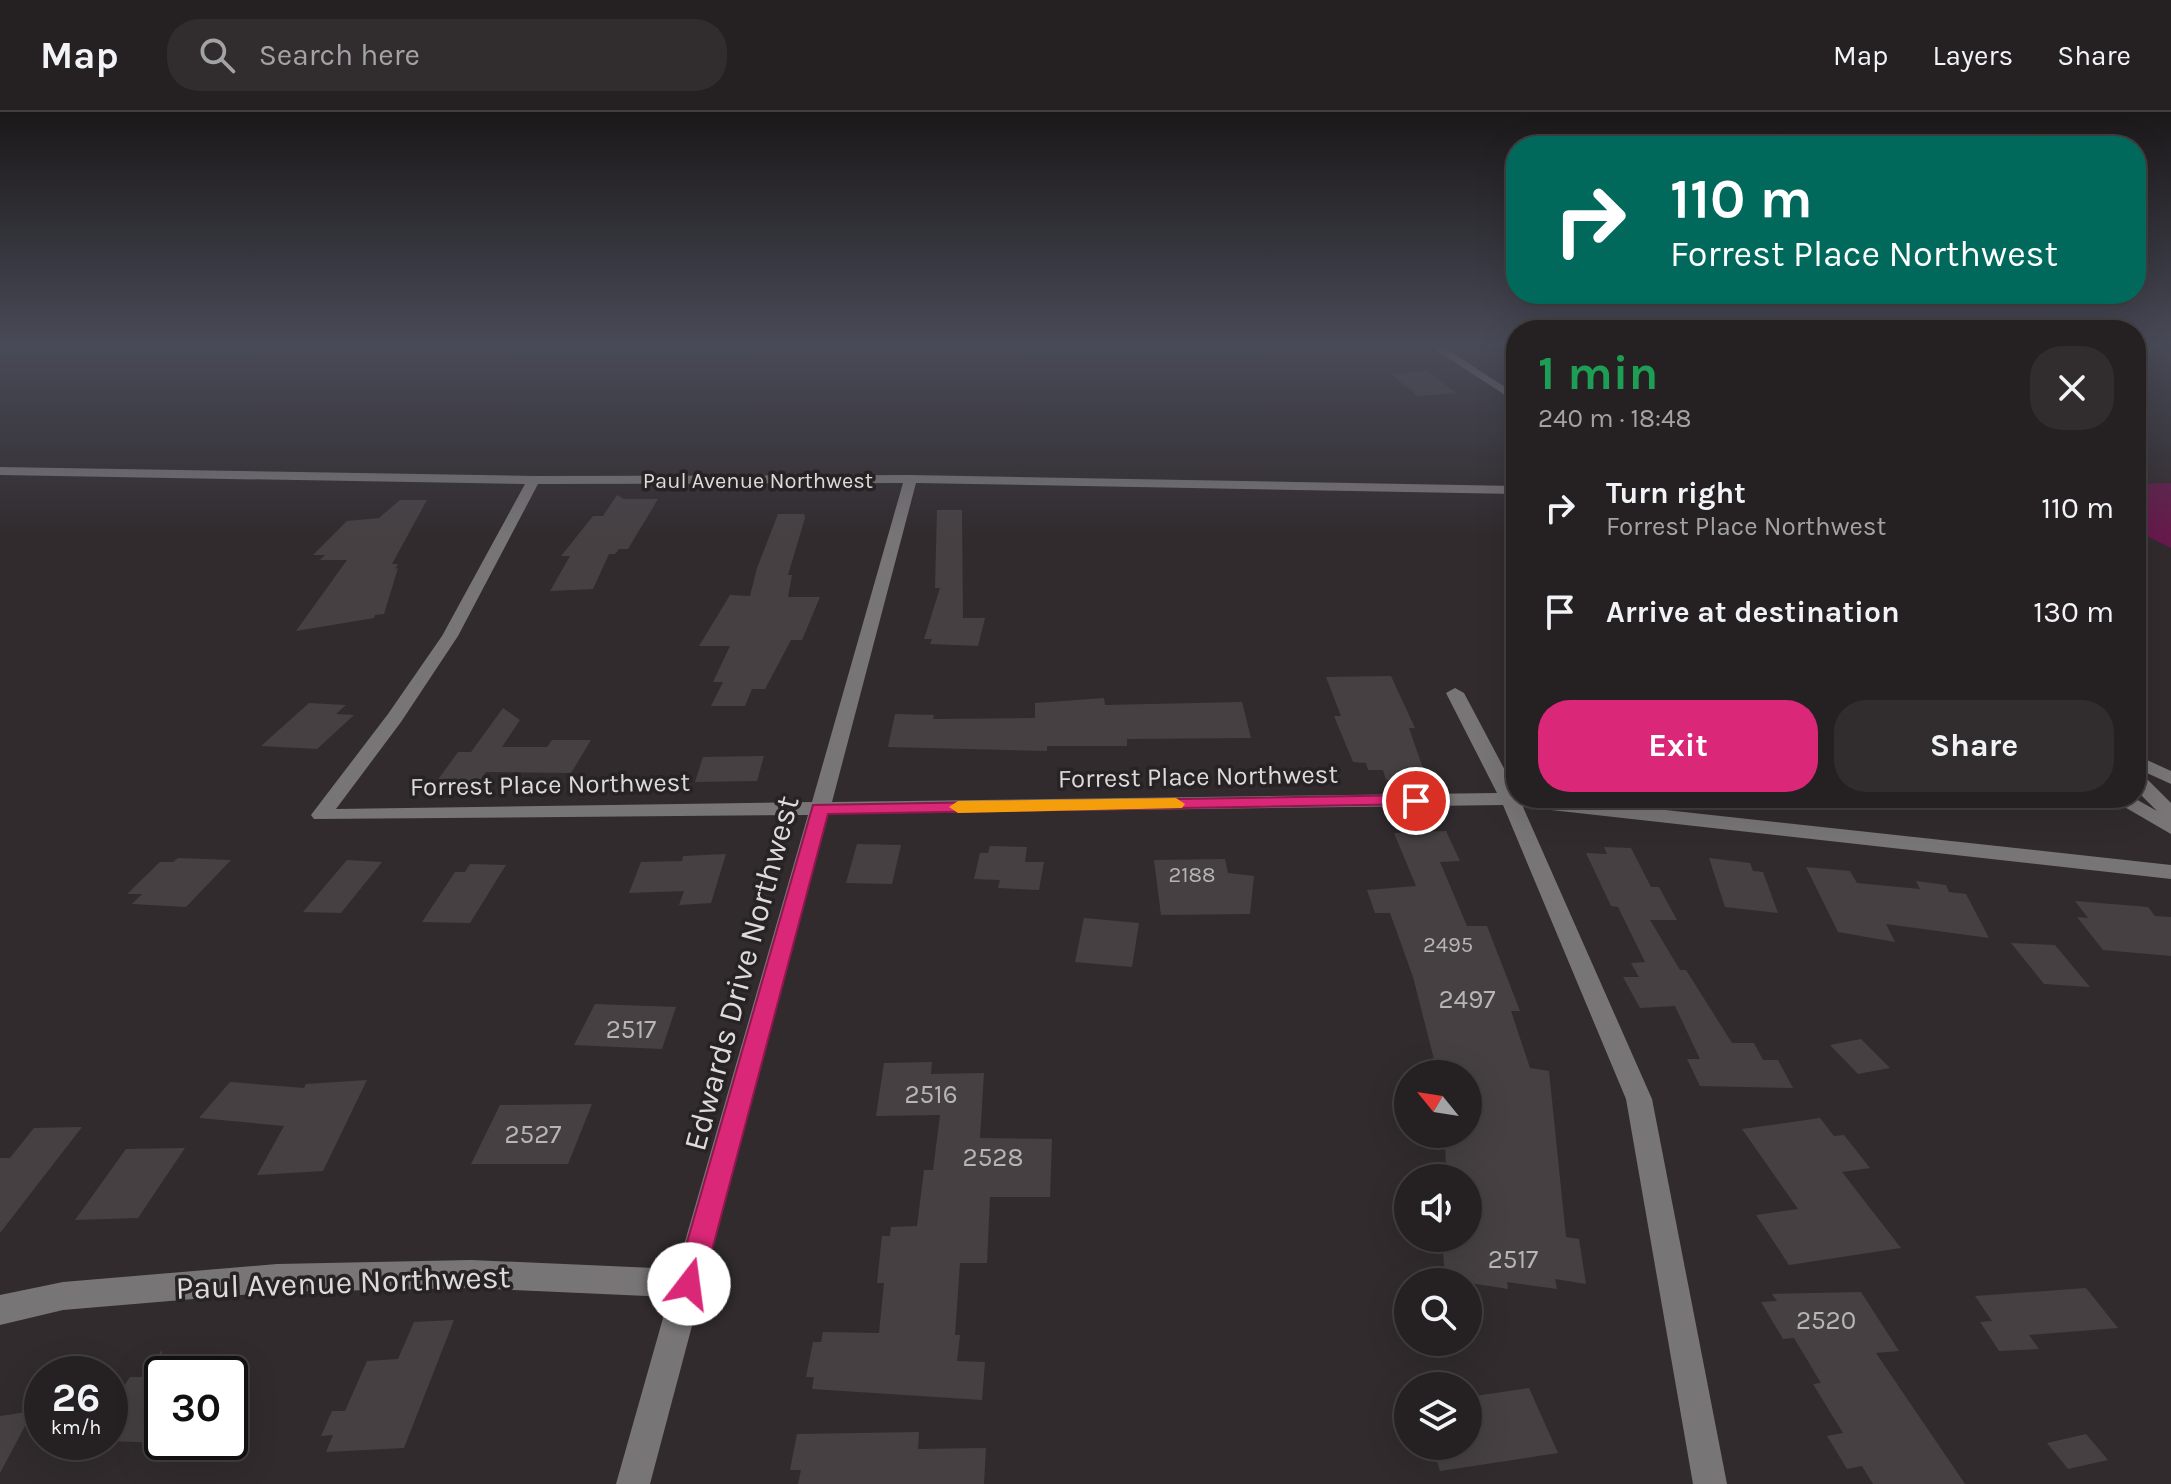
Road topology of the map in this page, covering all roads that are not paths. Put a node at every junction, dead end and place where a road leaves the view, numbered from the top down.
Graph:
1 (0, 471) edge
2 (911, 479) junction
3 (534, 480) junction
4 (1506, 490) edge
5 (1455, 693) dead end
6 (2146, 766) edge
7 (2171, 778) edge
8 (2146, 780) edge
9 (2146, 787) edge
10 (2171, 789) edge
11 (1506, 791) edge
12 (1506, 799) edge
13 (1514, 808) edge
14 (1591, 808) edge
15 (2136, 808) edge
16 (820, 809) junction
17 (2171, 814) edge
18 (2171, 828) edge
19 (2171, 872) edge
20 (689, 1284) junction
21 (0, 1310) edge
22 (633, 1484) edge
23 (1710, 1484) edge

1 - 3 street, Paul Avenue Northwest
2 - 3 street, Paul Avenue Northwest
2 - 4 street, Paul Avenue Northwest
2 - 16 street, Edwards Drive Northwest
3 - 16 street, Forrest Place Northwest
5 - 11 street
6 - 7 street
8 - 10 street
9 - 17 street
12 - 16 street, Forrest Place Northwest
13 - 23 street
14 - 19 street, Forrest Place Northwest
15 - 18 street
16 - 20 street, Edwards Drive Northwest
20 - 21 street, Paul Avenue Northwest
20 - 22 street, Edwards Drive Northwest

